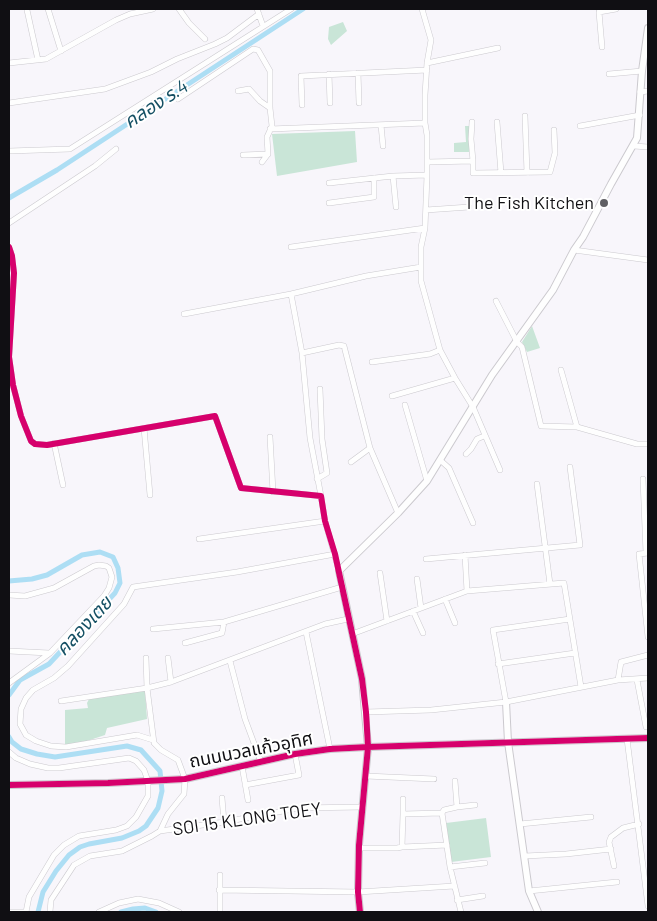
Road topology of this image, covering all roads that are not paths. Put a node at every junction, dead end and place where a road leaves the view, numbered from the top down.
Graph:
1 (48, 9) edge
2 (153, 9) edge
3 (179, 9) edge
4 (291, 9) edge
5 (422, 9) edge
6 (616, 9) edge
7 (27, 10) dead end
8 (258, 11) edge
9 (263, 26) junction
10 (648, 28) edge
11 (205, 39) dead end
12 (602, 47) dead end
13 (498, 48) dead end
14 (61, 51) junction
15 (38, 60) junction
16 (427, 63) junction
17 (9, 64) edge
18 (427, 70) junction
19 (642, 71) junction
20 (358, 73) junction
21 (329, 74) junction
22 (609, 74) dead end
23 (238, 91) dead end
24 (640, 92) junction
25 (648, 92) edge
26 (178, 99) dead end
27 (330, 103) dead end
28 (359, 103) dead end
29 (9, 104) edge
30 (302, 104) dead end
31 (270, 108) junction
32 (640, 115) junction
33 (525, 116) dead end
34 (472, 122) dead end
35 (498, 122) dead end
36 (425, 123) junction
37 (381, 125) junction
38 (580, 126) dead end
39 (270, 129) junction
40 (554, 130) dead end
41 (383, 146) dead end
42 (634, 146) junction
43 (648, 147) edge
44 (116, 148) dead end
45 (9, 151) edge
46 (268, 154) junction
47 (243, 155) dead end
48 (473, 161) junction
49 (262, 162) dead end
50 (427, 162) junction
51 (501, 173) junction
52 (527, 173) junction
53 (427, 175) junction
54 (393, 176) junction
55 (374, 178) junction
56 (329, 183) dead end
57 (329, 203) dead end
58 (396, 207) dead end
59 (468, 207) dead end
60 (426, 210) junction
61 (9, 223) edge
62 (425, 228) junction
63 (9, 247) edge
64 (291, 247) dead end
65 (574, 250) junction
66 (648, 260) edge
67 (421, 267) junction
68 (291, 294) junction
69 (496, 301) dead end
70 (184, 314) dead end
71 (517, 342) junction
72 (440, 350) junction
73 (302, 353) junction
74 (372, 362) dead end
75 (561, 370) dead end
76 (455, 378) junction
77 (11, 385) edge
78 (320, 389) dead end
79 (392, 396) dead end
80 (405, 405) dead end
81 (473, 407) junction
82 (577, 427) junction
83 (144, 428) junction
84 (484, 436) junction
85 (270, 437) dead end
86 (54, 444) junction
87 (648, 444) edge
88 (370, 448) junction
89 (466, 454) dead end
90 (440, 460) junction
91 (352, 462) dead end
92 (570, 467) dead end
93 (500, 470) dead end
94 (643, 479) dead end
95 (317, 480) junction
96 (427, 481) junction
97 (537, 484) dead end
98 (63, 485) dead end
99 (273, 492) junction
100 (150, 495) dead end
101 (321, 496) junction
102 (646, 506) edge
103 (398, 513) junction
104 (325, 522) junction
105 (473, 523) dead end
106 (647, 534) edge
107 (199, 539) dead end
108 (545, 548) junction
109 (647, 553) edge
110 (335, 554) junction
111 (465, 556) junction
112 (426, 559) dead end
113 (339, 571) junction
114 (380, 573) dead end
115 (417, 579) dead end
116 (642, 580) junction
117 (648, 580) edge
118 (550, 584) junction
119 (342, 587) junction
120 (467, 591) junction
121 (9, 595) edge
122 (445, 600) junction
123 (646, 602) edge
124 (421, 608) junction
125 (413, 611) junction
126 (348, 619) junction
127 (570, 620) junction
128 (387, 621) junction
129 (224, 622) junction
130 (455, 624) dead end
131 (648, 625) edge
132 (153, 629) dead end
133 (306, 632) junction
134 (423, 633) dead end
135 (352, 634) junction
136 (648, 638) edge
137 (185, 643) dead end
138 (9, 651) edge
139 (50, 653) junction
140 (575, 653) junction
141 (648, 655) edge
142 (146, 658) dead end
143 (168, 658) dead end
144 (230, 661) junction
145 (498, 664) junction
146 (648, 678) edge
147 (618, 680) junction
148 (637, 680) junction
149 (171, 682) junction
150 (9, 684) edge
151 (581, 686) junction
152 (147, 688) junction
153 (61, 701) dead end
154 (506, 702) junction
155 (366, 712) junction
156 (646, 727) dead end
157 (648, 738) edge
158 (153, 740) junction
159 (627, 740) junction
160 (508, 742) junction
161 (368, 746) junction
162 (330, 749) junction
163 (9, 752) edge
164 (295, 754) junction
165 (261, 762) junction
166 (242, 766) junction
167 (366, 776) junction
168 (182, 779) junction
169 (434, 779) dead end
170 (455, 780) dead end
171 (149, 781) junction
172 (9, 785) edge
173 (245, 785) junction
174 (222, 798) dead end
175 (403, 798) dead end
176 (248, 800) dead end
177 (475, 805) dead end
178 (457, 806) junction
179 (363, 807) junction
180 (442, 813) junction
181 (403, 814) junction
182 (591, 817) dead end
183 (224, 822) junction
184 (520, 824) junction
185 (639, 824) junction
186 (160, 831) junction
187 (447, 845) junction
188 (399, 847) junction
189 (359, 848) junction
190 (610, 849) junction
191 (524, 856) junction
192 (485, 863) dead end
193 (614, 866) dead end
194 (450, 867) junction
195 (220, 875) dead end
196 (617, 882) dead end
197 (454, 886) junction
198 (219, 890) junction
199 (529, 891) junction
200 (358, 892) junction
201 (483, 896) dead end
202 (457, 900) junction
203 (648, 906) edge
204 (9, 912) edge
205 (25, 912) edge
206 (50, 912) edge
207 (99, 912) edge
208 (179, 912) edge
209 (220, 912) edge
210 (360, 912) edge
211 (461, 912) edge
212 (538, 912) edge

1 - 14 street
2 - 14 street
3 - 11 street
4 - 9 street
5 - 16 street
6 - 12 street
7 - 15 street
8 - 9 street
8 - 29 street
9 - 45 street
10 - 19 street
13 - 16 street
14 - 15 street
15 - 17 street
16 - 18 street
18 - 20 street
18 - 36 street
19 - 22 street
19 - 24 street
20 - 21 street
20 - 28 street
21 - 27 street
21 - 30 street
23 - 31 street
24 - 25 street
24 - 32 street
26 - 31 street
31 - 39 street
32 - 38 street
32 - 42 street
33 - 52 street
34 - 48 street
35 - 51 street
36 - 37 street
36 - 50 street
37 - 39 street
37 - 41 street
39 - 46 street
40 - 52 street
42 - 43 street
42 - 65 street
44 - 61 street
46 - 47 street
46 - 49 street
48 - 50 street
48 - 51 street
50 - 53 street
51 - 52 street
53 - 54 street
53 - 60 street
54 - 55 street
54 - 58 street
55 - 56 street
55 - 57 street
59 - 60 street
60 - 62 street
62 - 64 street
62 - 67 street
63 - 77 street
65 - 66 street
65 - 71 street
67 - 68 street
67 - 72 street
68 - 70 street
68 - 73 street
69 - 71 street
71 - 81 street
71 - 82 street
72 - 74 street
72 - 76 street
73 - 88 street
73 - 95 street
75 - 82 street
76 - 79 street
76 - 81 street
77 - 86 street
78 - 95 street
80 - 96 street
81 - 84 street
81 - 90 street
82 - 87 street
83 - 86 street
83 - 99 street
83 - 100 street
84 - 89 street
84 - 93 street
85 - 99 street
86 - 98 street
88 - 91 street
88 - 103 street
90 - 96 street
90 - 105 street
92 - 108 street
94 - 102 street
95 - 101 street
96 - 103 street
97 - 108 street
99 - 101 street
101 - 104 street
102 - 106 street
103 - 113 street
104 - 107 street
104 - 110 street
106 - 109 street
108 - 111 street
108 - 118 street
109 - 116 street
110 - 113 street
110 - 158 street
111 - 112 street
111 - 120 street
113 - 119 street
114 - 128 street
115 - 124 street
116 - 117 street
116 - 123 street
118 - 120 street
118 - 127 street
119 - 126 street
119 - 129 street
120 - 122 street
121 - 139 street
122 - 124 street
122 - 130 street
123 - 131 street
124 - 125 street
125 - 128 street
125 - 134 street
126 - 133 street
126 - 135 street
127 - 140 street
127 - 145 street
128 - 135 street
129 - 132 street
129 - 137 street
131 - 136 street
133 - 144 street
133 - 162 street
135 - 155 street
138 - 139 street
139 - 150 street
140 - 145 street
140 - 151 street
141 - 147 street
142 - 152 street
143 - 149 street
144 - 149 street
144 - 165 street
145 - 154 street
146 - 148 street
147 - 148 street
147 - 151 street
148 - 156 street
149 - 152 street
151 - 154 street
152 - 153 street
152 - 158 street
154 - 155 street
154 - 160 street
155 - 161 street
157 - 159 street, ถนนนวลแก้วอุทิศ
158 - 168 street
159 - 160 street, ถนนนวลแก้วอุทิศ
159 - 185 street
160 - 161 street, ถนนนวลแก้วอุทิศ
160 - 184 street
161 - 162 street, ถนนนวลแก้วอุทิศ
161 - 167 street
162 - 164 street, ถนนนวลแก้วอุทิศ
163 - 171 street
164 - 165 street, ถนนนวลแก้วอุทิศ
164 - 173 street
165 - 166 street, ถนนนวลแก้วอุทิศ
166 - 168 street, ถนนนวลแก้วอุทิศ
166 - 173 street
167 - 169 street
167 - 179 street
168 - 171 street, ถนนนวลแก้วอุทิศ
168 - 186 street
170 - 178 street
171 - 172 street, ถนนนวลแก้วอุทิศ
171 - 205 street
173 - 176 street
174 - 183 street
175 - 181 street
177 - 178 street
178 - 180 street
179 - 183 street, SOI 15 KLONG TOEY
179 - 189 street
180 - 181 street
180 - 187 street
181 - 188 street
182 - 184 street
183 - 186 street, SOI 15 KLONG TOEY
184 - 191 street
185 - 190 street
185 - 203 street
186 - 206 street
187 - 188 street
187 - 194 street
188 - 189 street
189 - 200 street
190 - 191 street
190 - 193 street
191 - 199 street
192 - 194 street
194 - 197 street
195 - 198 street
196 - 199 street
197 - 200 street
197 - 202 street
198 - 200 street
198 - 209 street
199 - 212 street
200 - 210 street
201 - 202 street
202 - 211 street
204 - 205 street
207 - 208 street

